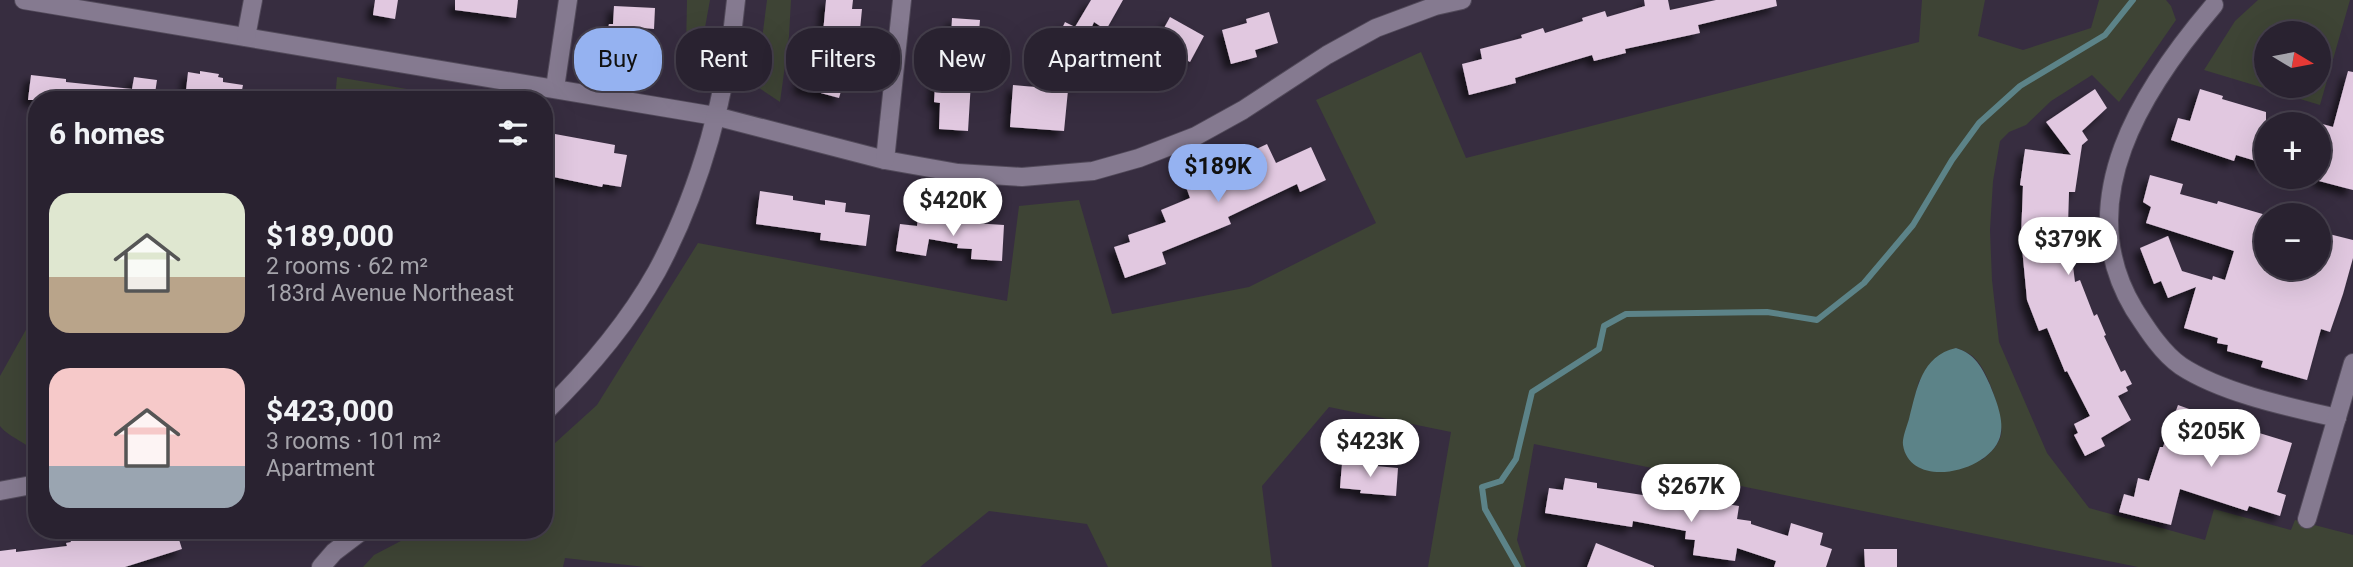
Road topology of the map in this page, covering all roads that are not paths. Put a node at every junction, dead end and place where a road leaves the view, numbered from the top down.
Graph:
1 (24, 0) edge
2 (253, 0) edge
3 (568, 0) edge
4 (736, 0) edge
5 (902, 0) edge
6 (1462, 0) edge
7 (2214, 2) edge
8 (1434, 3) edge
9 (246, 37) junction
10 (555, 89) junction
11 (715, 116) junction
12 (885, 160) junction
13 (2353, 363) edge
14 (553, 403) edge
15 (2337, 418) junction
16 (28, 486) edge
17 (0, 491) edge
18 (2307, 519) dead end
19 (351, 539) edge
20 (321, 567) edge

1 - 9 street
2 - 9 street
3 - 10 street
4 - 11 street
5 - 12 street
6 - 8 street
7 - 15 street
8 - 12 street
9 - 10 street
10 - 11 street
11 - 12 street
11 - 14 street
13 - 15 street
15 - 18 street
16 - 17 street
19 - 20 street

